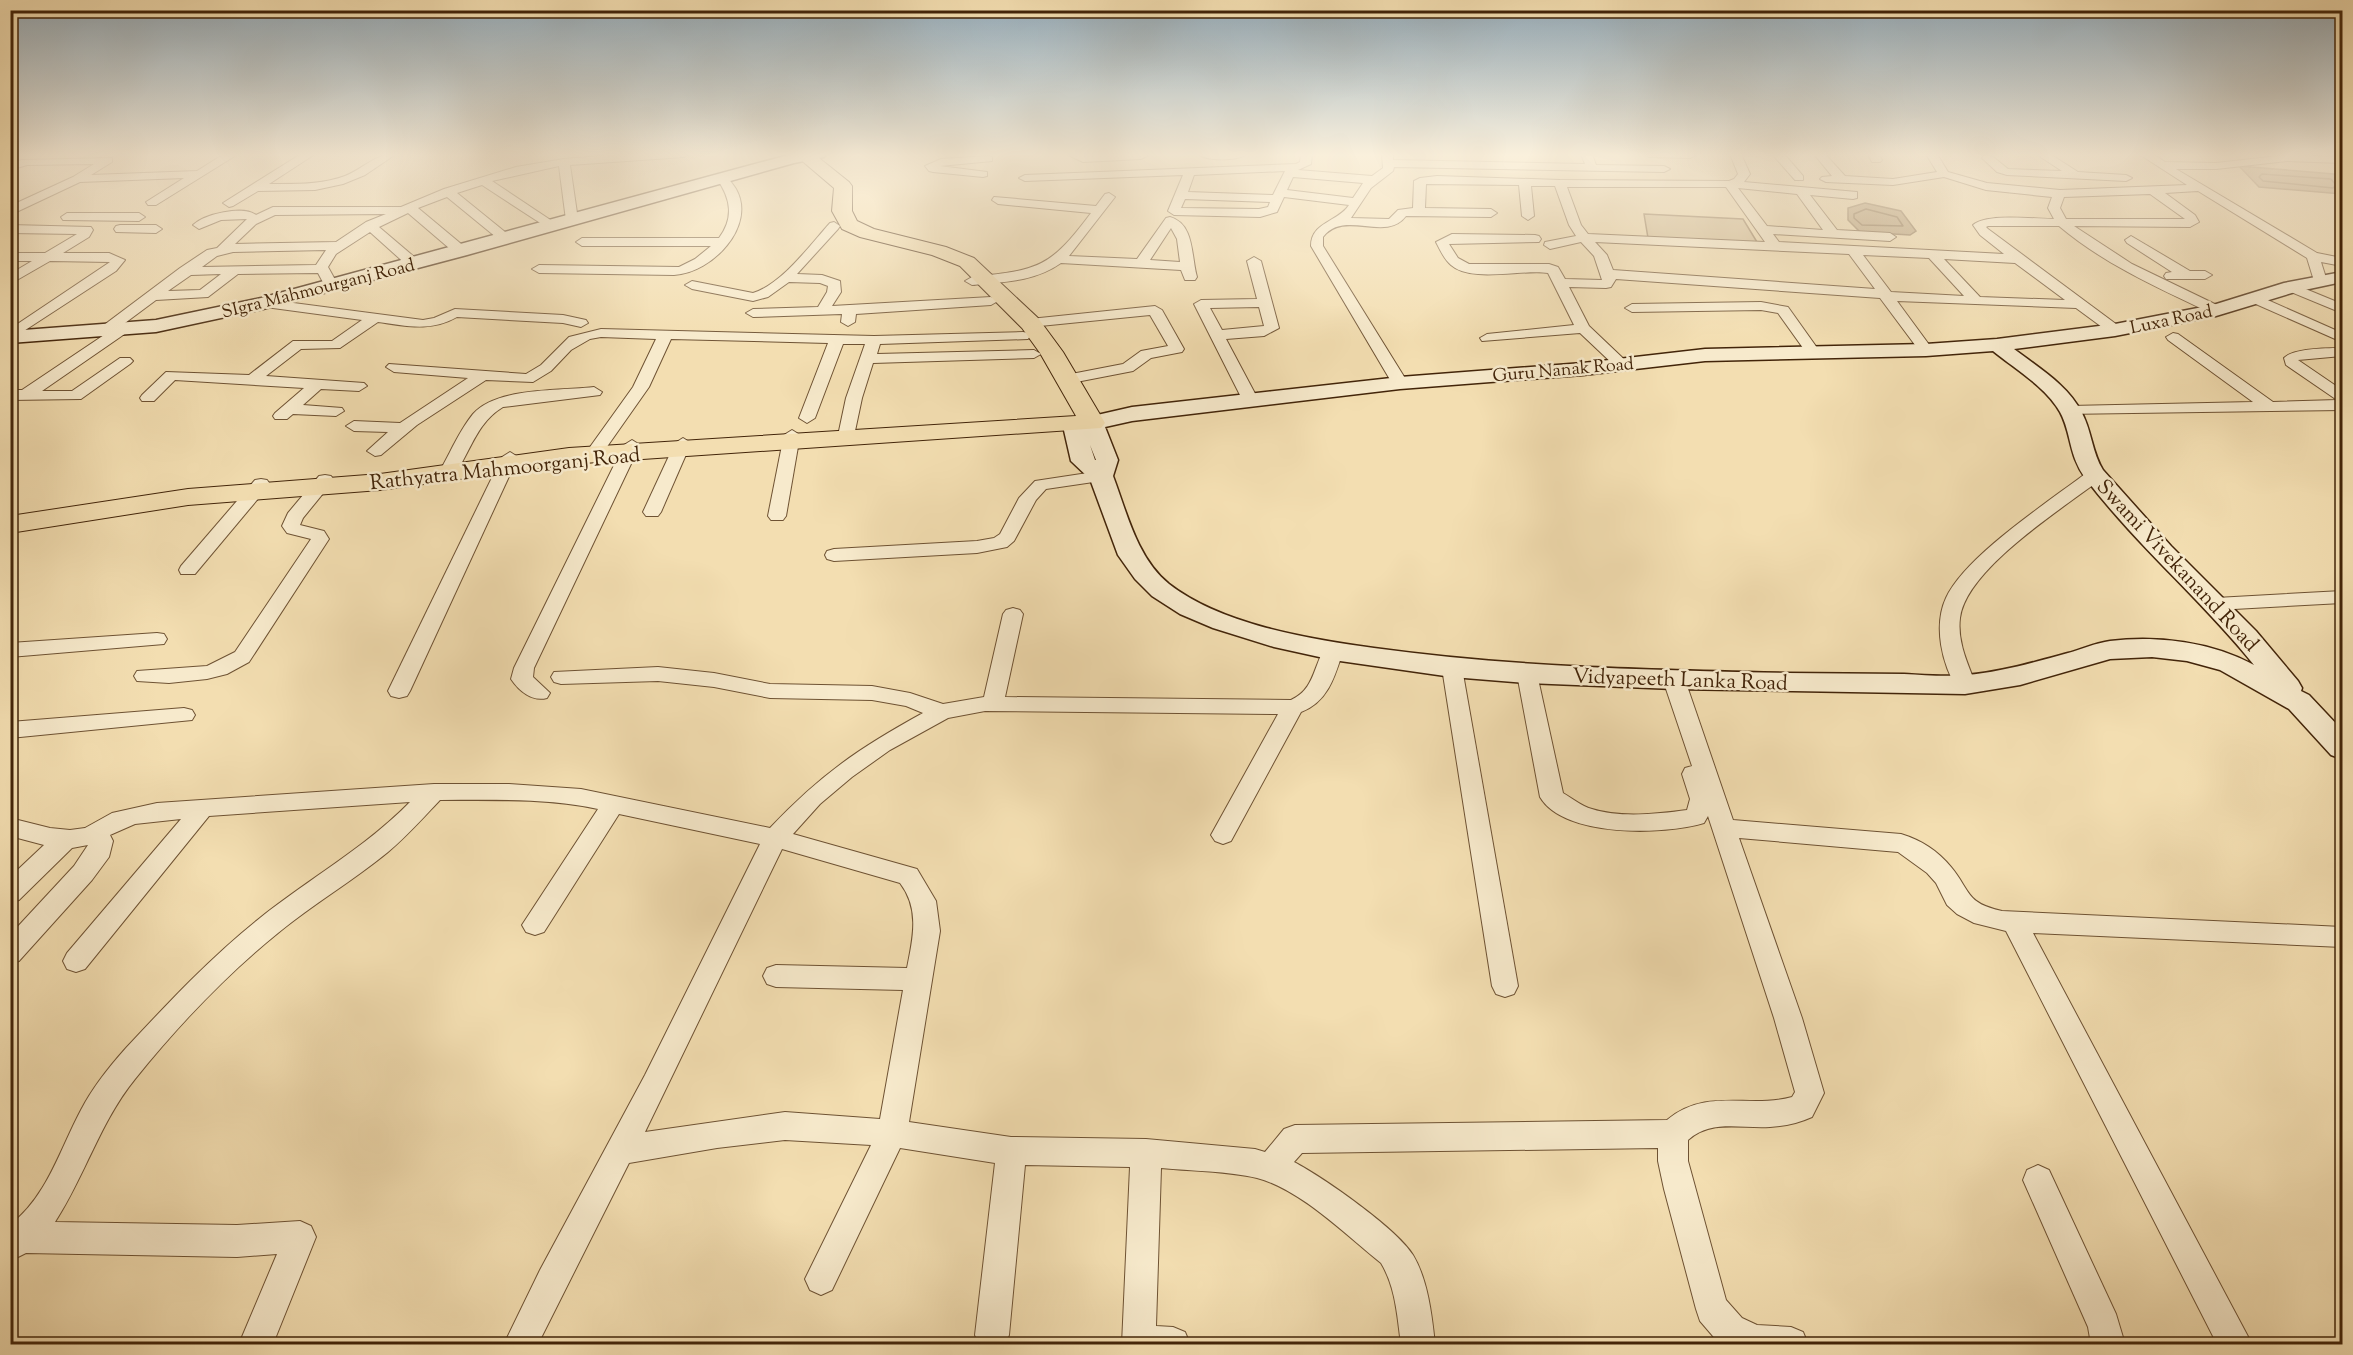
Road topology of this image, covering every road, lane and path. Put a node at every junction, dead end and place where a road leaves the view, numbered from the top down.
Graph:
1 (61, 217) edge
2 (139, 217) edge
3 (216, 217) edge
4 (258, 217) edge
5 (388, 217) edge
6 (418, 217) edge
7 (479, 217) edge
8 (538, 217) edge
9 (582, 217) edge
10 (736, 217) edge
11 (830, 217) edge
12 (845, 217) edge
13 (1094, 217) edge
14 (1344, 217) edge
15 (1398, 217) edge
16 (1572, 217) edge
17 (1754, 217) edge
18 (1822, 217) edge
19 (2059, 217) edge
20 (2188, 217) edge
21 (2246, 217) edge
22 (572, 220) joint
23 (1339, 221) junction
24 (2063, 223) junction
25 (199, 225) dead end
26 (370, 225) junction
27 (551, 226) junction
28 (834, 226) junction
29 (10, 229) edge
30 (36, 229) junction
31 (119, 229) junction
32 (156, 229) dead end
33 (87, 230) junction
34 (1763, 230) junction
35 (1833, 234) junction
36 (1890, 237) dead end
37 (1584, 238) junction
38 (506, 239) junction
39 (1535, 239) dead end
40 (2131, 240) dead end
41 (582, 242) dead end
42 (722, 242) junction
43 (2116, 242) dead end
44 (1551, 245) dead end
45 (338, 246) junction
46 (1775, 246) junction
47 (285, 247) junction
48 (223, 249) junction
49 (1853, 250) junction
50 (461, 251) junction
51 (1932, 254) junction
52 (2313, 256) junction
53 (10, 257) edge
54 (45, 258) junction
55 (1058, 259) junction
56 (2018, 259) junction
57 (1254, 261) dead end
58 (1141, 262) junction
59 (2343, 262) edge
60 (414, 264) junction
61 (322, 269) junction
62 (539, 269) dead end
63 (255, 270) junction
64 (185, 271) junction
65 (234, 271) junction
66 (1609, 274) junction
67 (2186, 275) junction
68 (2205, 275) dead end
69 (2147, 276) junction
70 (2166, 276) junction
71 (2343, 277) edge
72 (784, 278) junction
73 (10, 280) edge
74 (979, 280) junction
75 (1560, 283) junction
76 (331, 285) junction
77 (692, 285) dead end
78 (2318, 289) junction
79 (1886, 295) junction
80 (152, 296) junction
81 (2343, 297) edge
82 (2254, 298) junction
83 (991, 301) junction
84 (1976, 301) junction
85 (263, 303) junction
86 (1266, 303) junction
87 (2079, 304) junction
88 (1632, 308) dead end
89 (2343, 309) edge
90 (849, 310) junction
91 (2216, 310) junction
92 (822, 311) junction
93 (753, 313) dead end
94 (375, 318) junction
95 (581, 323) dead end
96 (1583, 328) junction
97 (113, 330) junction
98 (1027, 330) junction
99 (2115, 330) junction
100 (666, 334) junction
101 (1217, 335) junction
102 (10, 336) edge
103 (2173, 337) dead end
104 (1487, 338) dead end
105 (2343, 338) edge
106 (842, 340) junction
107 (874, 340) junction
108 (1996, 345) junction
109 (1926, 350) junction
110 (1813, 352) junction
111 (2343, 352) edge
112 (1034, 354) junction
113 (867, 359) junction
114 (125, 361) dead end
115 (1621, 364) junction
116 (394, 367) dead end
117 (482, 376) junction
118 (1066, 379) junction
119 (252, 380) junction
120 (1400, 383) junction
121 (317, 384) junction
122 (359, 386) dead end
123 (594, 392) dead end
124 (18, 395) edge
125 (75, 396) junction
126 (2343, 397) edge
127 (148, 398) dead end
128 (1251, 401) junction
129 (2343, 405) edge
130 (2269, 406) junction
131 (54, 411) dead end
132 (2070, 411) junction
133 (1081, 420) junction
134 (318, 425) dead end
135 (354, 426) dead end
136 (403, 428) junction
137 (847, 431) junction
138 (797, 432) junction
139 (598, 447) junction
140 (681, 447) junction
141 (631, 448) junction
142 (375, 451) dead end
143 (508, 461) junction
144 (451, 467) junction
145 (2095, 475) junction
146 (1101, 476) junction
147 (322, 484) junction
148 (258, 488) junction
149 (652, 512) dead end
150 (777, 516) dead end
151 (10, 517) edge
152 (10, 525) edge
153 (834, 555) dead end
154 (188, 570) dead end
155 (2343, 597) edge
156 (2216, 604) junction
157 (1013, 614) dead end
158 (157, 639) dead end
159 (10, 650) edge
160 (1333, 651) junction
161 (1452, 668) junction
162 (1527, 674) junction
163 (144, 676) dead end
164 (561, 677) dead end
165 (1668, 679) junction
166 (1965, 685) junction
167 (399, 691) dead end
168 (539, 693) dead end
169 (993, 704) junction
170 (1293, 707) junction
171 (942, 711) junction
172 (2309, 712) junction
173 (184, 715) dead end
174 (10, 730) edge
175 (2343, 748) edge
176 (434, 792) junction
177 (614, 803) junction
178 (203, 808) junction
179 (10, 827) edge
180 (1725, 828) junction
181 (1223, 835) dead end
182 (79, 837) junction
183 (775, 838) junction
184 (10, 893) edge
185 (2014, 922) junction
186 (535, 925) dead end
187 (2343, 937) edge
188 (12, 949) edge
189 (76, 961) dead end
190 (776, 976) dead end
191 (920, 979) junction
192 (1505, 986) dead end
193 (892, 1133) junction
194 (1673, 1134) junction
195 (621, 1150) junction
196 (1011, 1151) junction
197 (1146, 1153) junction
198 (1270, 1168) junction
199 (2038, 1180) dead end
200 (16, 1241) edge
201 (821, 1279) dead end
202 (993, 1335) dead end
203 (1139, 1343) edge
204 (256, 1344) edge
205 (521, 1344) edge
206 (1173, 1344) edge
207 (1418, 1344) edge
208 (1791, 1344) edge
209 (2108, 1344) edge
210 (2235, 1344) edge

1 - 30 street
2 - 31 street
3 - 25 street
4 - 48 street
5 - 26 street
6 - 50 street
7 - 38 street
8 - 27 street
9 - 22 street, SIgra Mahmourganj Road
10 - 42 street
11 - 28 main road
12 - 74 main road, Vidyapeeth Lanka Road
13 - 55 street
14 - 23 street
15 - 23 street
16 - 37 street
17 - 34 street
18 - 35 street
19 - 24 street
20 - 24 street
21 - 52 street
22 - 27 street, SIgra Mahmourganj Road
23 - 120 street
24 - 56 street
24 - 69 street
26 - 45 street
26 - 60 street
27 - 38 street, SIgra Mahmourganj Road
28 - 72 street
28 - 74 main road, Vidyapeeth Lanka Road
29 - 30 street
30 - 33 street
31 - 32 street
31 - 33 street
33 - 54 street
34 - 35 street
34 - 46 street
35 - 36 street
37 - 44 street
37 - 46 street
37 - 66 street
38 - 50 street, SIgra Mahmourganj Road
39 - 75 street
40 - 67 street
41 - 42 street
42 - 62 street
43 - 70 street
45 - 47 street
45 - 61 street
46 - 49 street
47 - 48 street
47 - 63 street
48 - 64 street
49 - 51 street
49 - 79 street
50 - 60 street, SIgra Mahmourganj Road
51 - 56 street
51 - 84 street
52 - 59 street
52 - 78 street
53 - 54 street
54 - 73 street
54 - 102 street
55 - 58 street
55 - 74 street
56 - 87 street
57 - 86 street
58 - 58 street
60 - 76 street, SIgra Mahmourganj Road
61 - 63 street
61 - 76 street
63 - 65 street
64 - 65 street
64 - 80 street
65 - 80 street
66 - 75 street
66 - 79 street
67 - 68 street
67 - 70 street
69 - 70 street
69 - 91 street
71 - 78 street, Luxa Road
72 - 77 street
72 - 92 street
74 - 83 main road, Vidyapeeth Lanka Road
74 - 98 main road, Vidyapeeth Lanka Road
75 - 96 street
76 - 85 street, SIgra Mahmourganj Road
78 - 81 street
78 - 82 street, Luxa Road
78 - 89 street
79 - 84 street
79 - 109 street
80 - 97 street
82 - 91 street, Luxa Road
82 - 105 street
83 - 90 street
83 - 98 main road, Vidyapeeth Lanka Road
84 - 87 street
85 - 94 street
85 - 97 street, SIgra Mahmourganj Road
86 - 101 street
86 - 101 street
87 - 99 street
88 - 110 street
90 - 92 street
90 - 106 street
91 - 99 street, Luxa Road
92 - 93 street
94 - 95 street
94 - 119 street
96 - 104 street
96 - 115 street
97 - 102 street, SIgra Mahmourganj Road
97 - 124 street
98 - 107 street
98 - 112 main road, Vidyapeeth Lanka Road
98 - 118 main road, Vidyapeeth Lanka Road
98 - 118 street
99 - 108 street, Luxa Road
100 - 106 street
100 - 117 street
100 - 139 street
101 - 128 street
103 - 130 street
106 - 107 street
106 - 138 street
107 - 113 street
108 - 109 street, Guru Nanak Road
108 - 132 street, Swami Vivekanand Road
109 - 110 street, Guru Nanak Road
110 - 115 street, Guru Nanak Road
111 - 126 street
112 - 113 street
112 - 133 main road, Vidyapeeth Lanka Road
113 - 137 street
114 - 125 street
115 - 120 street, Guru Nanak Road
116 - 117 street
117 - 136 street
118 - 133 main road, Vidyapeeth Lanka Road
119 - 121 street
119 - 127 street
120 - 128 street, Guru Nanak Road
121 - 122 street
121 - 134 street
123 - 144 street
124 - 125 street
125 - 131 street
128 - 133 street, Guru Nanak Road
129 - 130 street
130 - 132 street
132 - 145 street, Swami Vivekanand Road
133 - 137 main road, Rathyatra Mahmoorganj Road
133 - 138 main road, Rathyatra Mahmoorganj Road
133 - 146 street, Vidyapeeth Lanka Road
135 - 136 street
136 - 142 street
137 - 138 main road, Rathyatra Mahmoorganj Road
138 - 140 main road, Rathyatra Mahmoorganj Road
138 - 150 street
139 - 141 main road, Rathyatra Mahmoorganj Road
139 - 143 main road, Rathyatra Mahmoorganj Road
140 - 141 main road, Rathyatra Mahmoorganj Road
140 - 149 street
141 - 143 main road, Rathyatra Mahmoorganj Road
141 - 168 street
143 - 144 main road, Rathyatra Mahmoorganj Road
143 - 147 main road, Rathyatra Mahmoorganj Road
143 - 167 street
144 - 147 main road, Rathyatra Mahmoorganj Road
145 - 156 street, Swami Vivekanand Road
145 - 166 street
146 - 153 street
146 - 160 street, Vidyapeeth Lanka Road
147 - 148 main road, Rathyatra Mahmoorganj Road
147 - 163 street
148 - 151 main road, Rathyatra Mahmoorganj Road
148 - 152 main road, Rathyatra Mahmoorganj Road
148 - 154 street
155 - 156 street
156 - 172 street, Swami Vivekanand Road
157 - 169 street
158 - 159 street
160 - 161 street, Vidyapeeth Lanka Road
160 - 170 street
161 - 162 street, Vidyapeeth Lanka Road
161 - 192 street
162 - 165 street, Vidyapeeth Lanka Road
162 - 165 street
164 - 171 street
165 - 166 street, Vidyapeeth Lanka Road
165 - 180 street
166 - 172 street, Vidyapeeth Lanka Road
169 - 170 street
169 - 171 street
170 - 181 street
171 - 183 street
172 - 175 street, Swami Vivekanand Road
173 - 174 street
176 - 177 street
176 - 178 street
176 - 200 street
177 - 183 street
177 - 186 street
178 - 182 street
178 - 189 street
179 - 182 street
180 - 185 street
180 - 194 street
182 - 184 street
182 - 188 street
183 - 191 street
183 - 195 street
185 - 187 street
185 - 210 street
190 - 191 street
191 - 193 street
193 - 195 street
193 - 196 street
193 - 201 street
194 - 198 street
194 - 208 street
195 - 205 street
196 - 197 street
196 - 202 street
197 - 198 street
197 - 203 street
198 - 207 street
199 - 209 street
200 - 204 street
203 - 206 street

